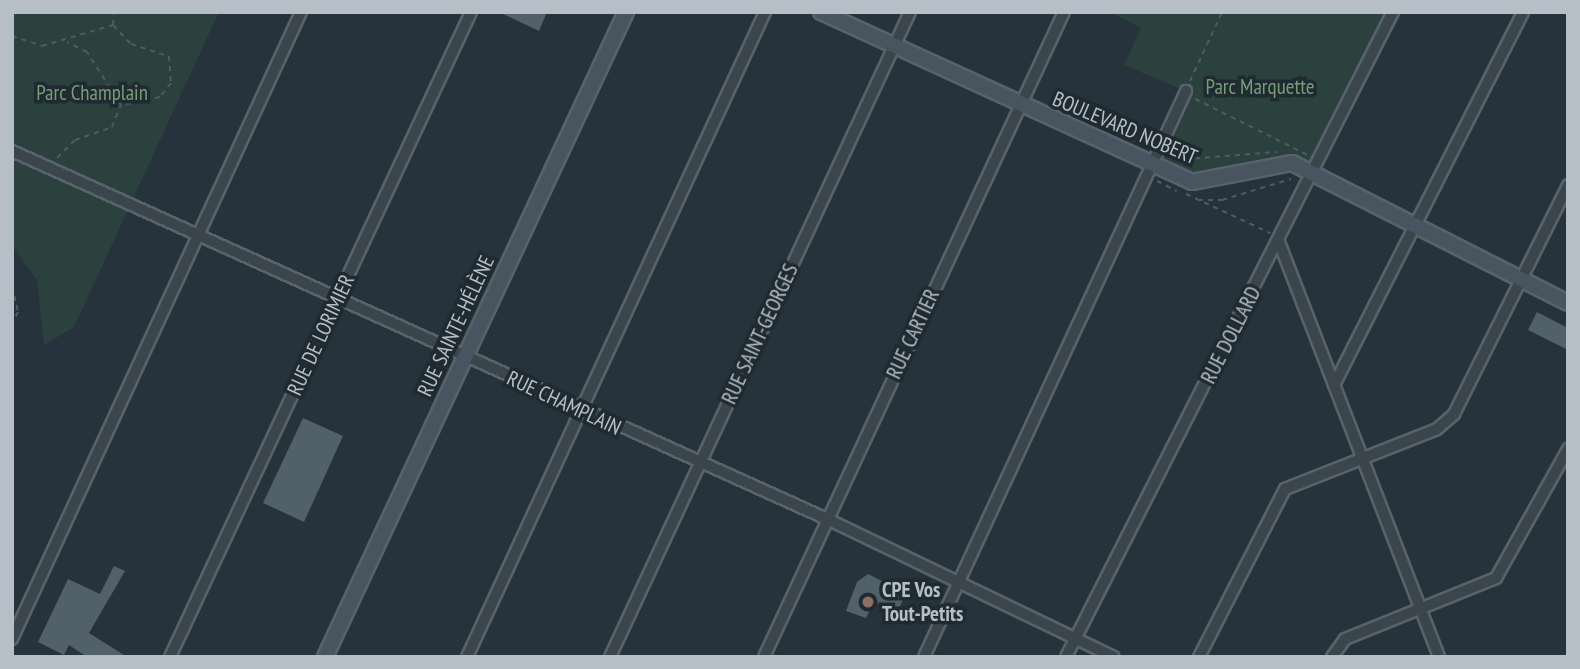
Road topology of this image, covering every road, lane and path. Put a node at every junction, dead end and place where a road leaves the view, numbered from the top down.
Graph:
1 (114, 12) edge
2 (301, 12) edge
3 (471, 12) edge
4 (626, 12) edge
5 (765, 12) edge
6 (821, 12) edge
7 (910, 12) edge
8 (1064, 12) edge
9 (1222, 12) edge
10 (1392, 12) edge
11 (1523, 12) edge
12 (113, 25) junction
13 (12, 36) edge
14 (67, 42) junction
15 (895, 47) junction
16 (1186, 91) junction
17 (121, 105) junction
18 (1019, 105) junction
19 (12, 151) edge
20 (1308, 155) dead end
21 (1150, 165) junction
22 (50, 167) junction
23 (1313, 174) junction
24 (1291, 179) dead end
25 (1156, 181) dead end
26 (1568, 185) edge
27 (1197, 200) junction
28 (1417, 226) junction
29 (1271, 233) dead end
30 (199, 234) junction
31 (1279, 242) junction
32 (1521, 279) junction
33 (12, 286) edge
34 (338, 298) junction
35 (1568, 303) edge
36 (12, 323) edge
37 (465, 357) junction
38 (1334, 385) junction
39 (581, 411) junction
40 (1568, 449) edge
41 (1362, 457) junction
42 (699, 463) junction
43 (827, 519) junction
44 (960, 581) junction
45 (1421, 611) junction
46 (1077, 637) junction
47 (12, 639) edge
48 (170, 657) edge
49 (325, 657) edge
50 (467, 657) edge
51 (610, 657) edge
52 (764, 657) edge
53 (924, 657) edge
54 (1066, 657) edge
55 (1114, 657) edge
56 (1199, 657) edge
57 (1332, 657) edge
58 (1439, 657) edge

1 - 12 path
2 - 30 street
3 - 34 street, RUE DE LORIMIER
4 - 37 street, RUE SAINTE-HÉLÈNE
5 - 39 street
6 - 15 street, BOULEVARD NOBERT
7 - 15 street, RUE SAINT-GEORGES
8 - 18 street, RUE CARTIER
9 - 16 path
10 - 23 street, RUE DOLLARD
11 - 28 street
12 - 14 path
12 - 17 path
13 - 14 path
14 - 17 path
15 - 18 street, BOULEVARD NOBERT
15 - 42 street, RUE SAINT-GEORGES
16 - 20 path
16 - 21 street
17 - 22 path
18 - 21 street, BOULEVARD NOBERT
18 - 43 street, RUE CARTIER
19 - 22 street, RUE CHAMPLAIN
21 - 23 street, BOULEVARD NOBERT
21 - 44 street
22 - 30 street, RUE CHAMPLAIN
23 - 28 street, BOULEVARD NOBERT
23 - 31 street, RUE DOLLARD
24 - 27 path
25 - 27 path
26 - 32 street
27 - 29 path
28 - 32 street, BOULEVARD NOBERT
28 - 38 street
30 - 34 street, RUE CHAMPLAIN
30 - 47 street
31 - 38 street
31 - 46 street, RUE DOLLARD
32 - 35 street, BOULEVARD NOBERT
32 - 41 street
33 - 36 path
34 - 37 street, RUE CHAMPLAIN
34 - 48 street, RUE DE LORIMIER
37 - 39 street, RUE CHAMPLAIN
37 - 49 street, RUE SAINTE-HÉLÈNE
38 - 41 street
39 - 42 street, RUE CHAMPLAIN
39 - 50 street
40 - 45 street
41 - 45 street
41 - 56 street
42 - 43 street, RUE CHAMPLAIN
42 - 51 street, RUE SAINT-GEORGES
43 - 44 street, RUE CHAMPLAIN
43 - 52 street, RUE CARTIER
44 - 46 street, RUE CHAMPLAIN
44 - 53 street
45 - 57 street
45 - 58 street
46 - 54 street, RUE DOLLARD
46 - 55 street, RUE CHAMPLAIN

